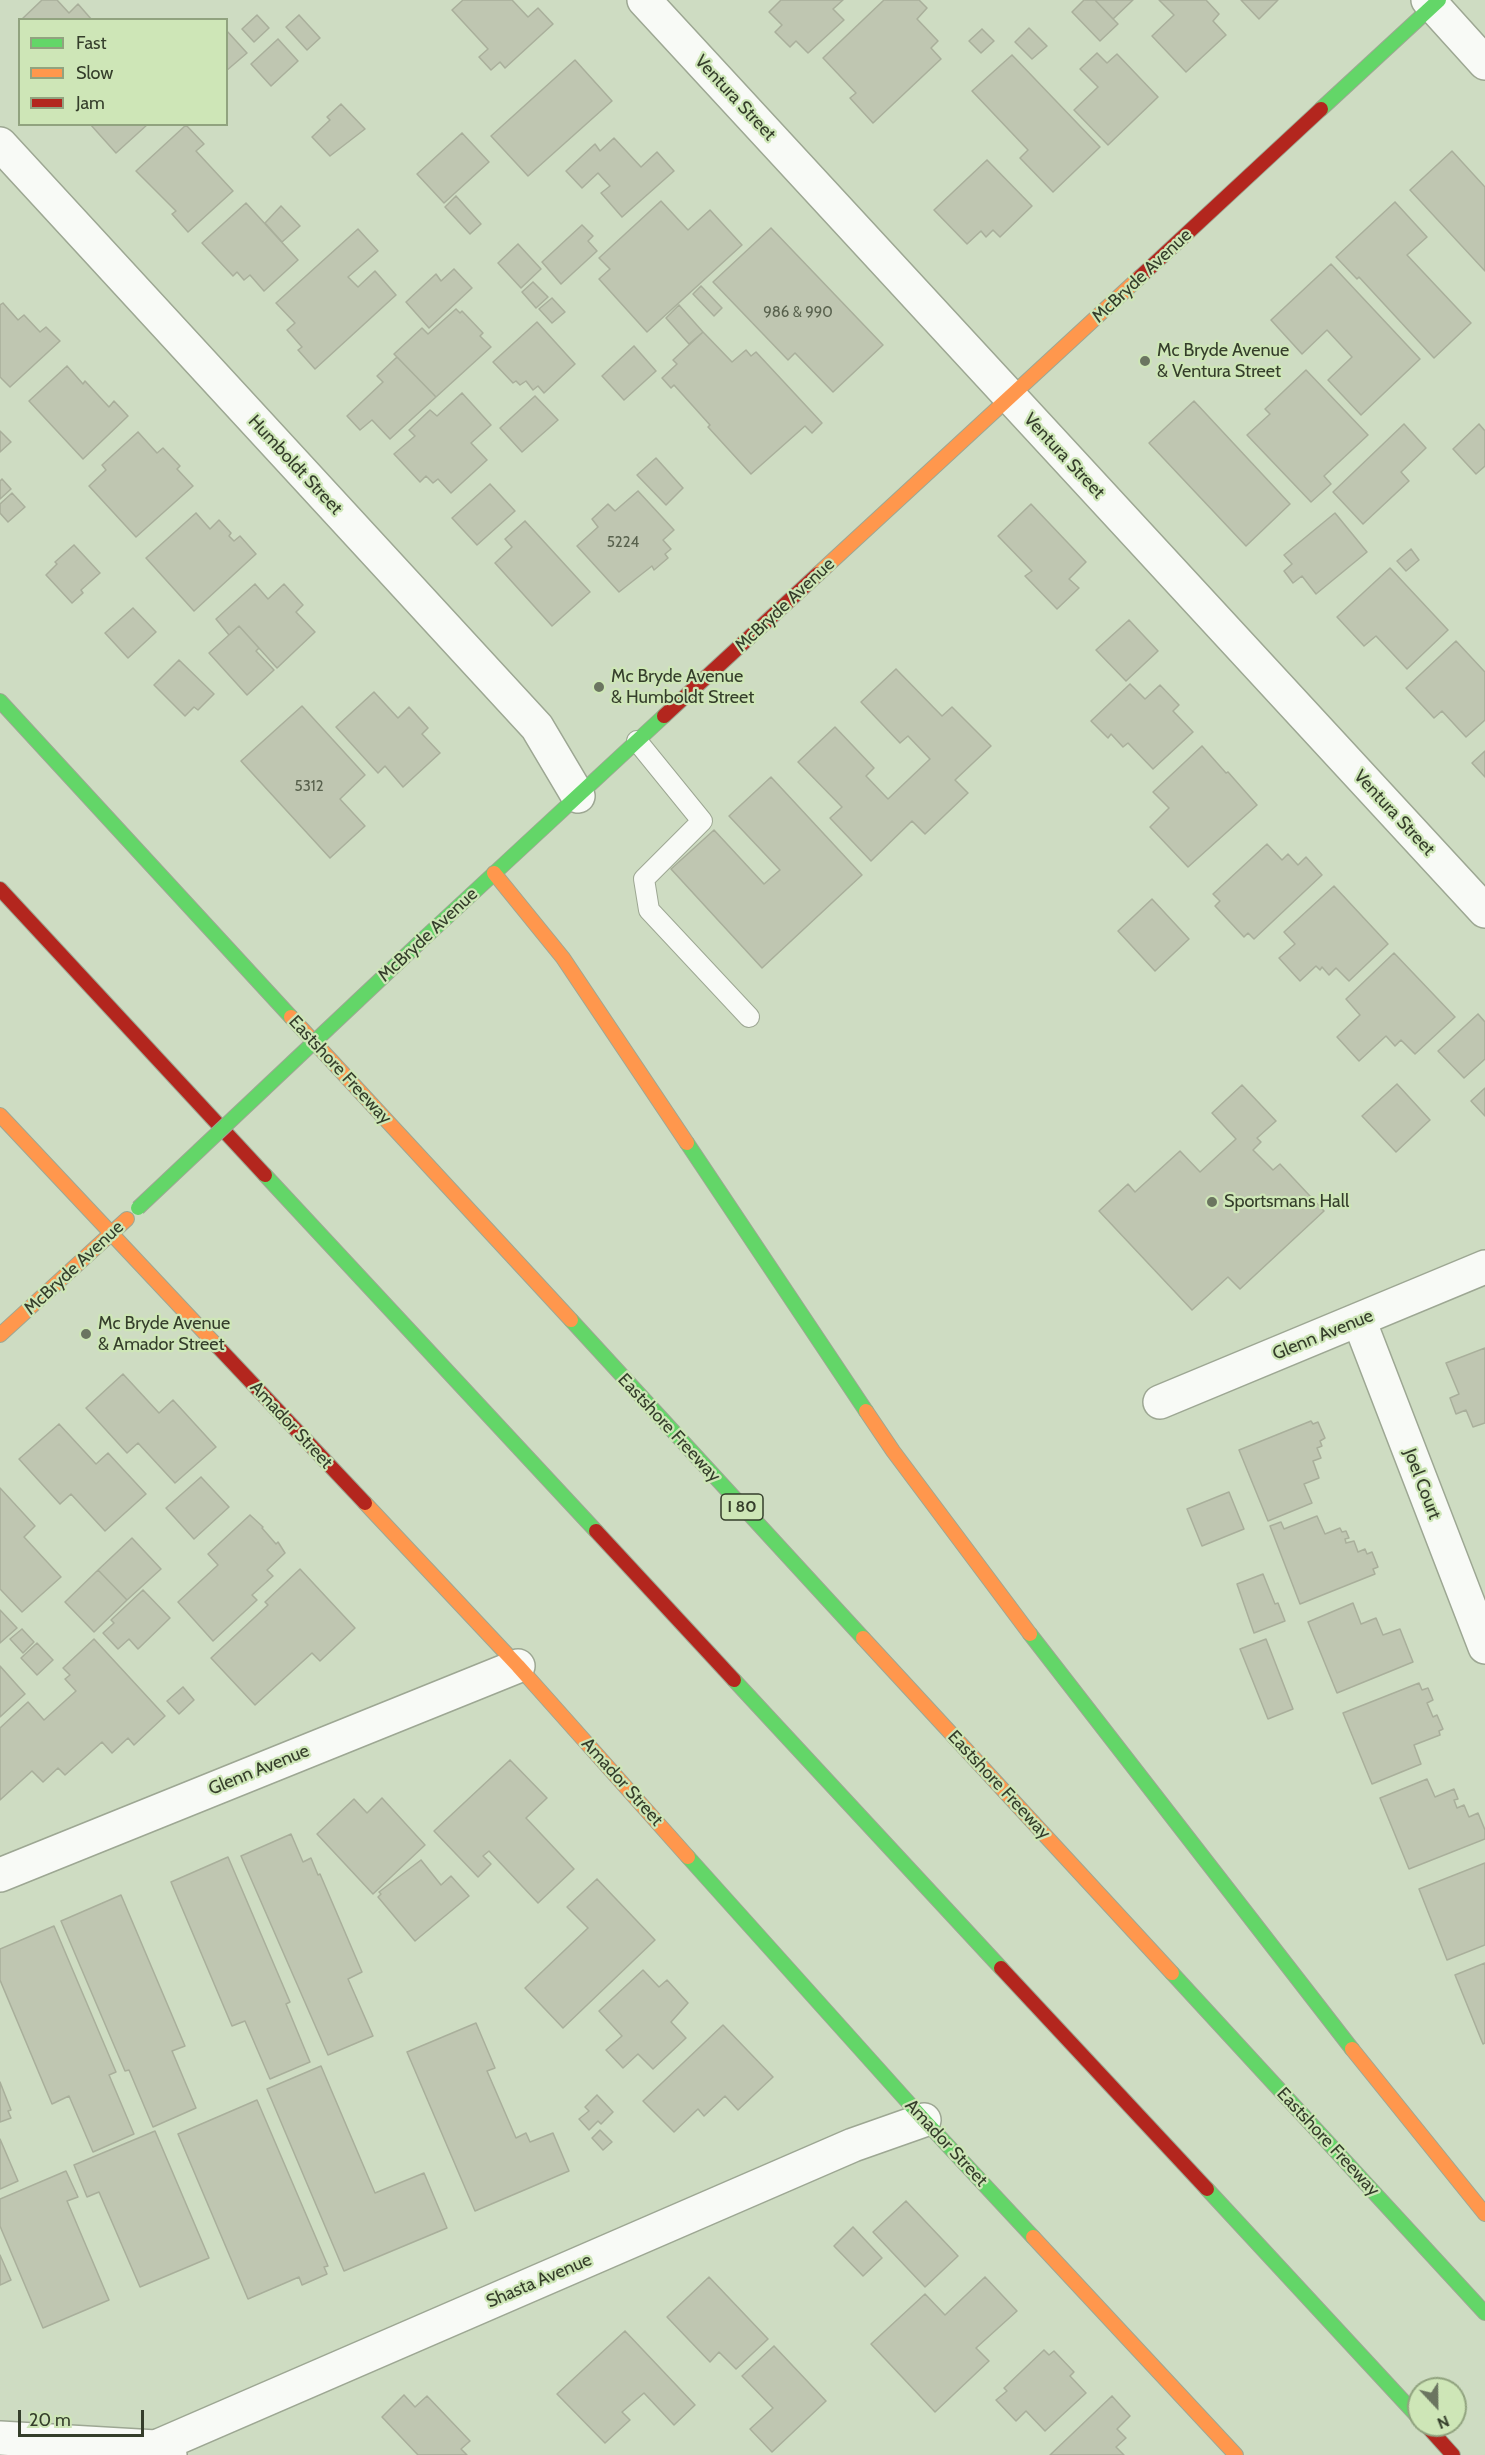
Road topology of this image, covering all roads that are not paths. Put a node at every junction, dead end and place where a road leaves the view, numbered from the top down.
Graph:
1 (644, 0) edge
2 (1433, 2) edge
3 (1485, 63) edge
4 (0, 144) edge
5 (1010, 397) junction
6 (0, 701) edge
7 (637, 741) junction
8 (578, 796) junction
9 (494, 873) junction
10 (0, 889) edge
11 (1485, 911) edge
12 (749, 1017) dead end
13 (0, 1114) edge
14 (111, 1234) junction
15 (1485, 1267) edge
16 (1359, 1320) junction
17 (0, 1335) edge
18 (1160, 1402) dead end
19 (1485, 1647) edge
20 (518, 1666) junction
21 (0, 1875) edge
22 (924, 2120) junction
23 (1485, 2214) edge
24 (1485, 2313) edge
25 (1407, 2405) edge
26 (1437, 2437) edge
27 (0, 2438) edge
28 (163, 2451) edge
29 (1236, 2455) edge
30 (1454, 2455) edge

1 - 5 street, Ventura Street
2 - 3 street
2 - 5 main road, McBryde Avenue
4 - 8 street, Humboldt Street
5 - 7 main road, McBryde Avenue
5 - 11 street, Ventura Street
6 - 24 main road, Eastshore Freeway / I 80
7 - 8 main road, McBryde Avenue
7 - 12 lane
8 - 9 main road, McBryde Avenue
9 - 14 main road, McBryde Avenue, bridge
9 - 23 main road
10 - 25 main road
13 - 14 main road, Amador Street
14 - 17 main road, McBryde Avenue
14 - 20 main road, Amador Street
15 - 16 street, Glenn Avenue
16 - 18 street, Glenn Avenue
16 - 19 street, Joel Court
20 - 21 street, Glenn Avenue
20 - 22 main road, Amador Street
22 - 28 street, Shasta Avenue
22 - 29 main road, Amador Street
26 - 30 main road
27 - 28 street

